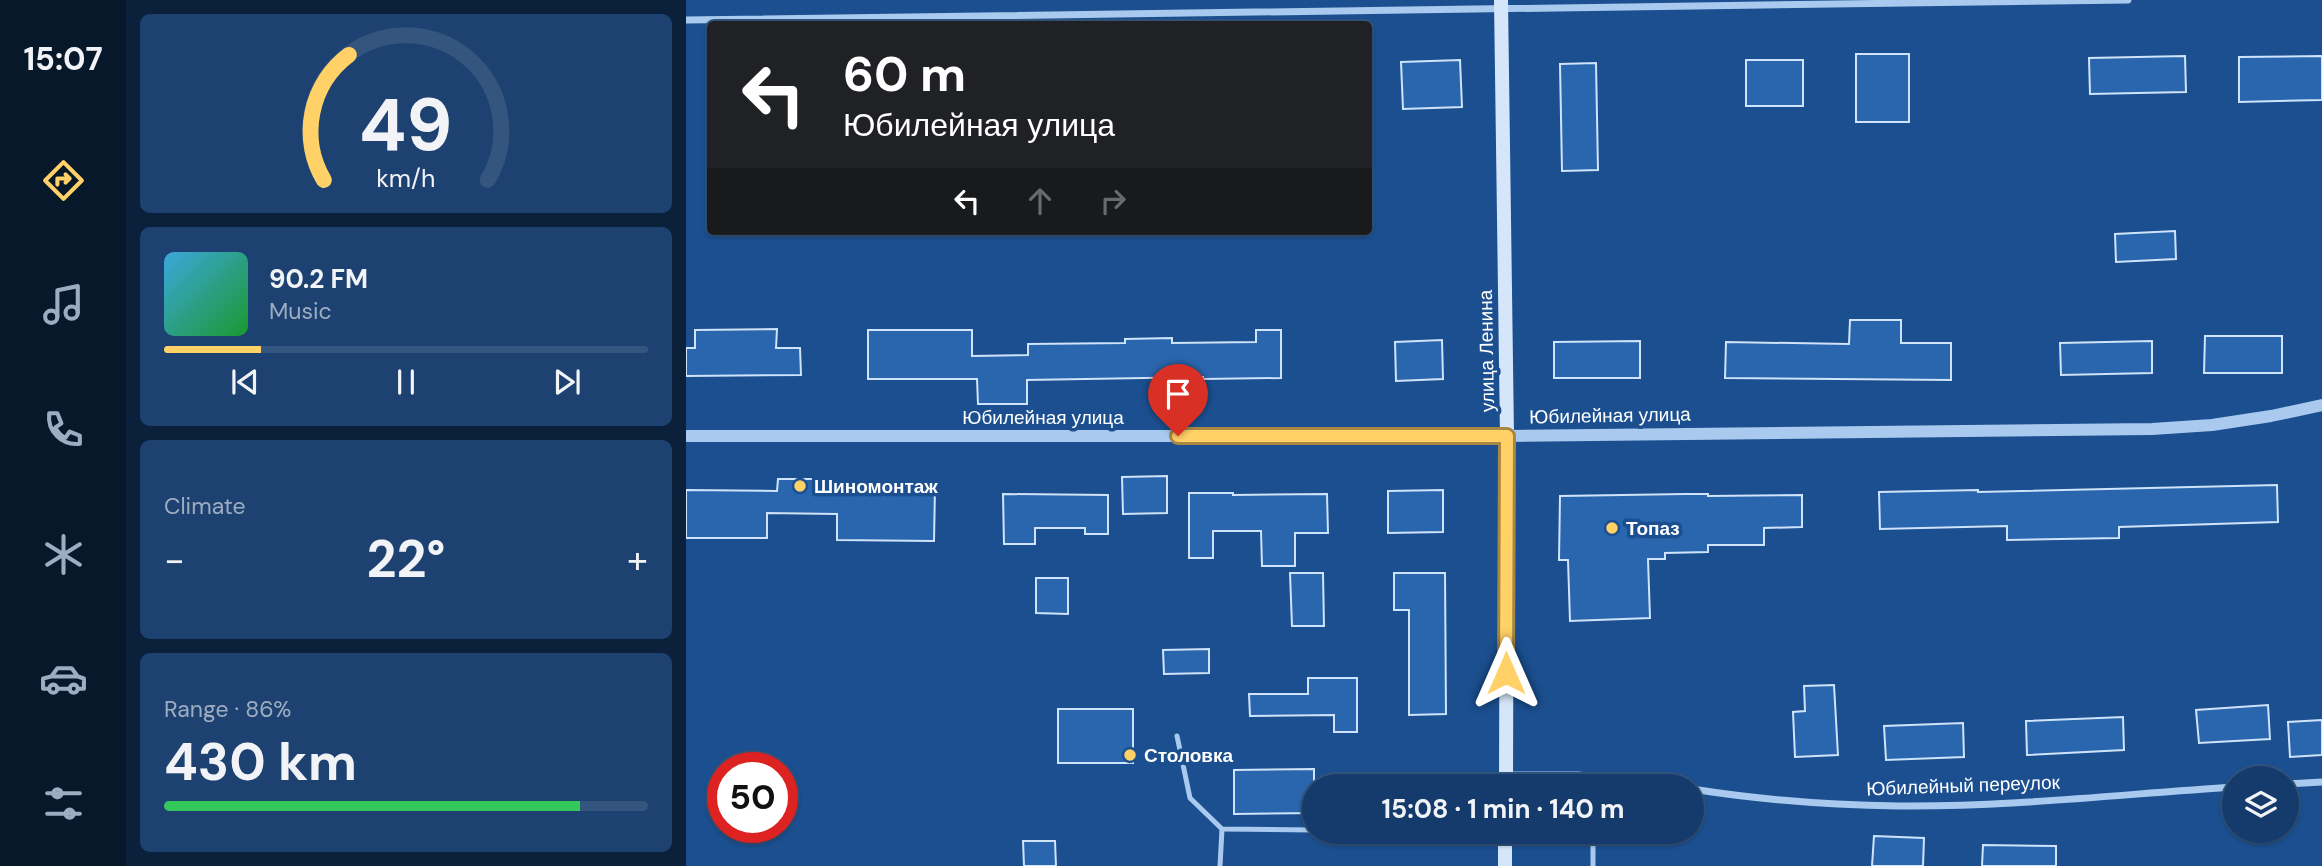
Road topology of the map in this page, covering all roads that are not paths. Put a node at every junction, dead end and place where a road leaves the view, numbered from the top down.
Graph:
1 (2128, 0) edge
2 (1501, 5) edge
3 (686, 20) edge
4 (2322, 405) edge
5 (686, 436) edge
6 (1507, 436) junction
7 (1177, 736) dead end
8 (1506, 774) edge
9 (2322, 782) edge
10 (2299, 783) edge
11 (2222, 788) edge
12 (1704, 790) edge
13 (1222, 829) junction
14 (1302, 831) edge
15 (1505, 844) edge
16 (1593, 844) edge
17 (1220, 866) edge
18 (1505, 866) edge
19 (1593, 866) edge

1 - 2 street
2 - 3 street
2 - 6 main road, улица Ленина
4 - 6 street, Юбилейная улица
5 - 6 street, Юбилейная улица
6 - 8 main road, улица Ленина
7 - 13 lane
9 - 10 street
11 - 12 street, Юбилейный переулок
13 - 14 lane
13 - 17 lane
15 - 18 main road
16 - 19 lane

